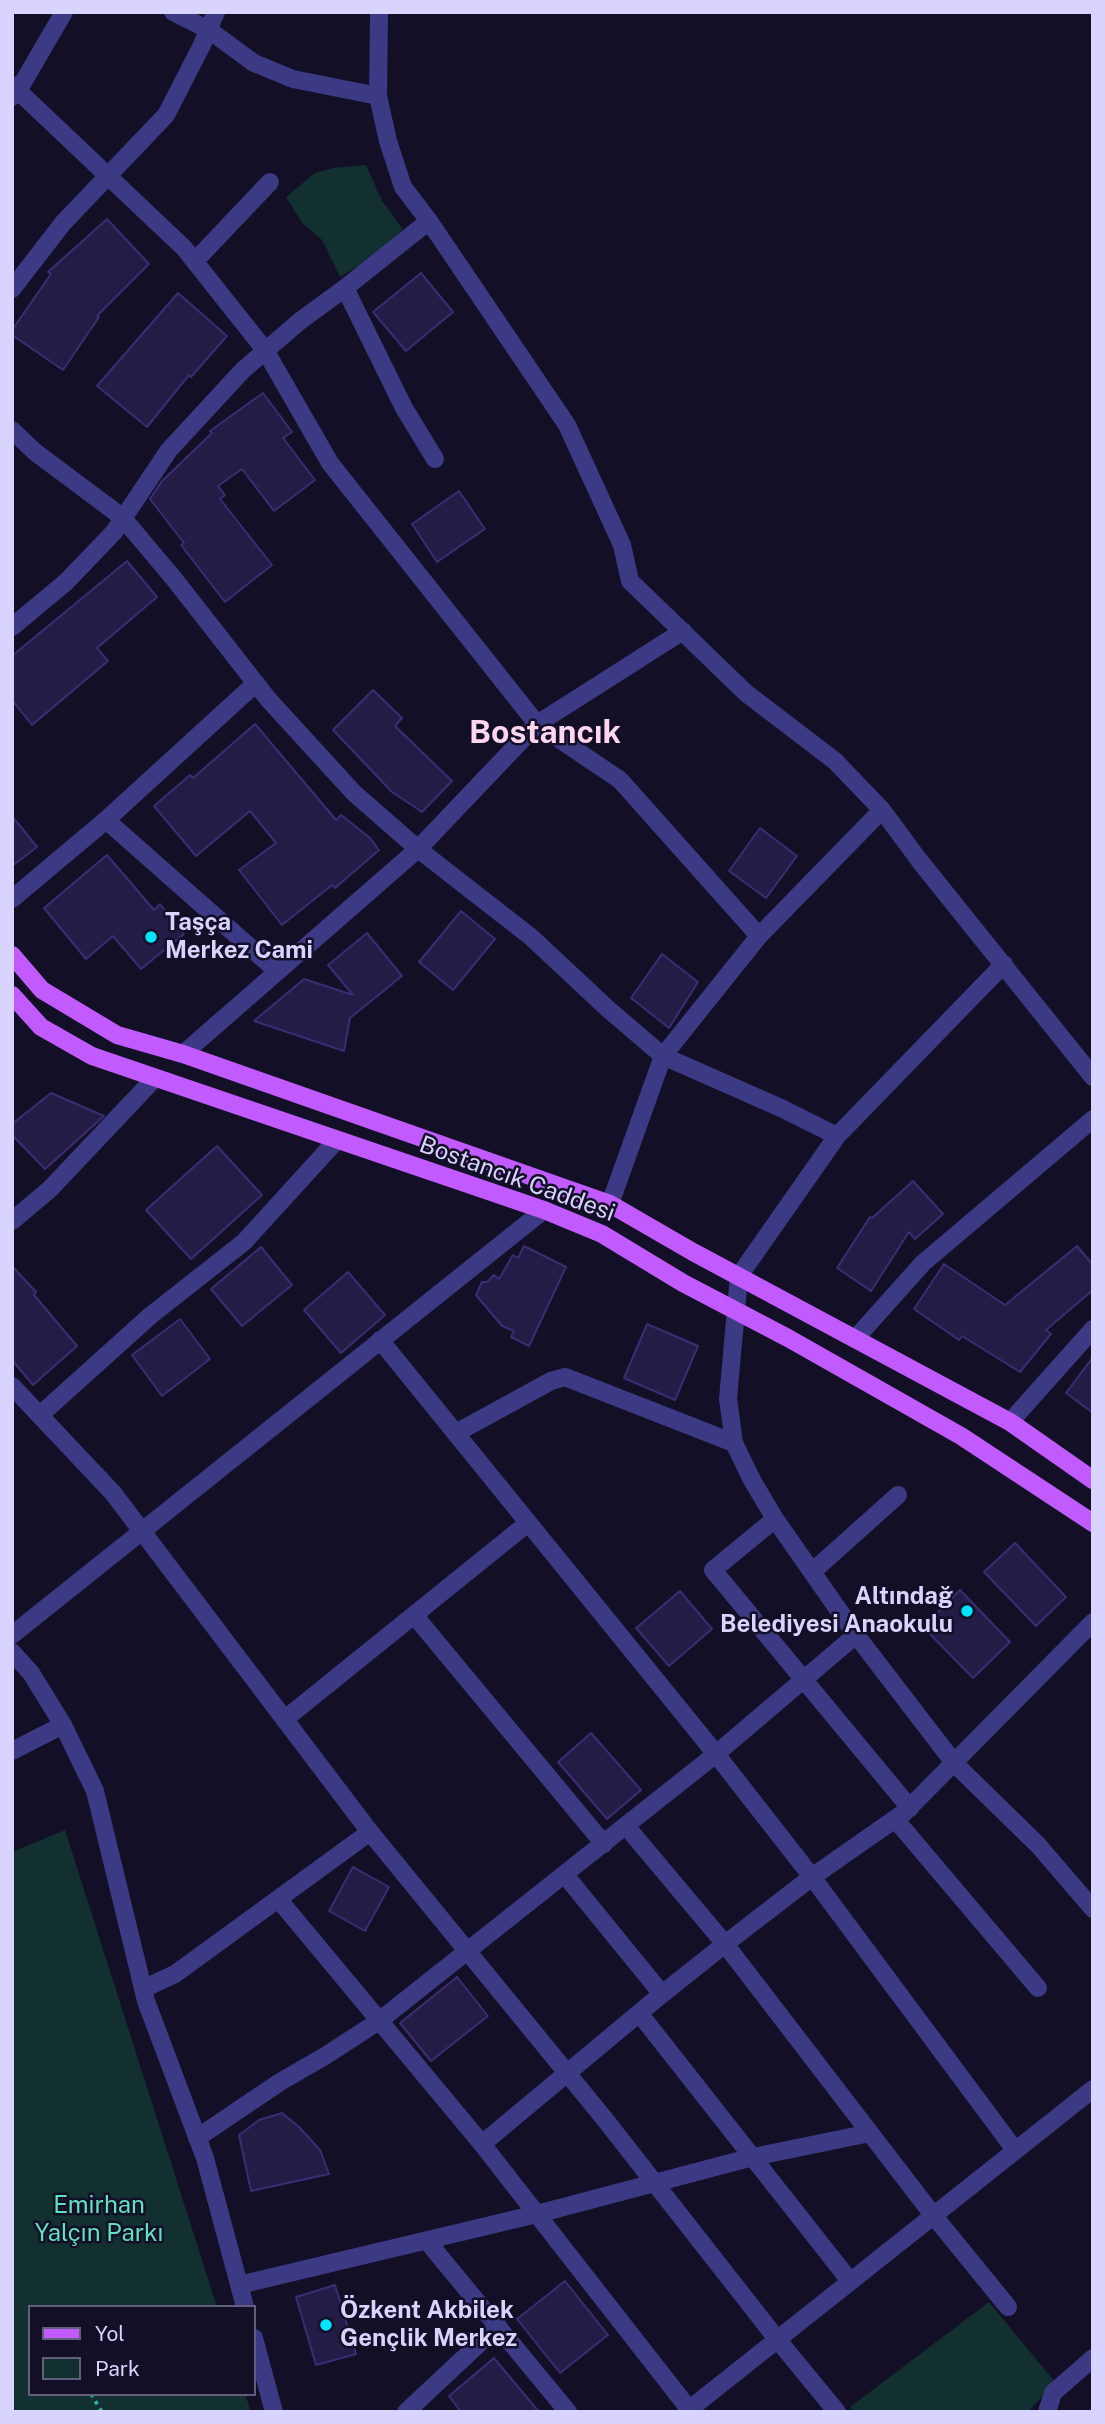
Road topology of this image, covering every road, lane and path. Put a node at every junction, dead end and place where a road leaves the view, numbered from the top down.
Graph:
1 (64, 12) edge
2 (173, 12) edge
3 (216, 12) edge
4 (379, 12) edge
5 (209, 30) junction
6 (14, 91) edge
7 (379, 96) junction
8 (109, 176) junction
9 (270, 182) dead end
10 (429, 221) junction
11 (195, 261) junction
12 (345, 288) junction
13 (12, 289) edge
14 (265, 350) junction
15 (12, 430) edge
16 (435, 459) dead end
17 (122, 517) junction
18 (12, 626) edge
19 (683, 631) junction
20 (256, 683) junction
21 (537, 724) junction
22 (882, 810) junction
23 (106, 820) junction
24 (418, 849) junction
25 (12, 899) edge
26 (759, 936) junction
27 (12, 955) edge
28 (1004, 964) junction
29 (277, 971) junction
30 (15, 1005) edge
31 (183, 1054) junction
32 (663, 1056) junction
33 (1093, 1077) edge
34 (154, 1079) junction
35 (1093, 1119) edge
36 (837, 1136) junction
37 (336, 1141) junction
38 (610, 1204) junction
39 (544, 1210) junction
40 (12, 1221) edge
41 (740, 1276) junction
42 (736, 1311) junction
43 (1093, 1329) edge
44 (855, 1339) junction
45 (380, 1340) junction
46 (12, 1386) edge
47 (40, 1415) junction
48 (1010, 1422) junction
49 (456, 1433) junction
50 (734, 1443) junction
51 (1093, 1480) edge
52 (898, 1495) dead end
53 (775, 1518) junction
54 (528, 1523) junction
55 (1093, 1523) edge
56 (141, 1530) junction
57 (812, 1572) junction
58 (414, 1615) junction
59 (1093, 1622) edge
60 (12, 1635) edge
61 (856, 1635) junction
62 (12, 1652) edge
63 (804, 1678) junction
64 (285, 1719) junction
65 (63, 1725) junction
66 (12, 1751) edge
67 (716, 1754) junction
68 (955, 1764) junction
69 (910, 1808) junction
70 (895, 1819) junction
71 (626, 1826) junction
72 (370, 1832) junction
73 (604, 1844) junction
74 (565, 1875) junction
75 (812, 1877) junction
76 (279, 1900) junction
77 (1091, 1904) edge
78 (725, 1944) junction
79 (468, 1952) junction
80 (1038, 1988) dead end
81 (143, 1989) junction
82 (662, 1994) junction
83 (639, 2013) junction
84 (379, 2021) junction
85 (566, 2073) junction
86 (1091, 2095) edge
87 (870, 2133) junction
88 (197, 2138) junction
89 (482, 2144) junction
90 (1015, 2150) junction
91 (753, 2157) junction
92 (654, 2183) junction
93 (537, 2214) junction
94 (933, 2215) junction
95 (427, 2241) junction
96 (850, 2281) junction
97 (239, 2286) junction
98 (244, 2305) edge
99 (1008, 2307) dead end
100 (498, 2326) junction
101 (777, 2339) junction
102 (256, 2345) edge
103 (1093, 2358) edge
104 (1053, 2393) junction
105 (92, 2396) edge
106 (687, 2411) edge
107 (102, 2412) edge
108 (274, 2412) edge
109 (406, 2412) edge
110 (568, 2412) edge
111 (837, 2412) edge
112 (1038, 2412) edge
113 (1047, 2412) edge

1 - 6 street
2 - 5 street
3 - 5 street
4 - 7 street
5 - 7 street
5 - 8 street
6 - 8 street
7 - 10 street
8 - 11 street
8 - 13 street
9 - 11 street
10 - 12 street
10 - 19 street
11 - 14 street
12 - 14 street
12 - 16 street
14 - 17 street
14 - 21 street
15 - 17 street
17 - 18 street
17 - 20 street
19 - 21 street
19 - 22 street
20 - 23 street
20 - 24 street
21 - 24 street
21 - 26 street
22 - 26 street
22 - 28 street
23 - 25 street
23 - 29 street
24 - 29 street
24 - 32 street
26 - 32 street
27 - 31 main road, Bostancık Caddesi
28 - 33 street
28 - 36 street
29 - 31 street
30 - 34 main road, Bostancık Caddesi
31 - 38 main road, Bostancık Caddesi
32 - 36 street
32 - 38 street
34 - 37 main road, Bostancık Caddesi
34 - 40 street
35 - 44 street
36 - 41 street
37 - 39 main road, Bostancık Caddesi
37 - 47 street
38 - 41 main road, Bostancık Caddesi
39 - 42 main road, Bostancık Caddesi
39 - 45 street
41 - 42 street
41 - 44 main road, Bostancık Caddesi
42 - 50 street
42 - 55 main road, Bostancık Caddesi
43 - 48 street
44 - 48 main road, Bostancık Caddesi
45 - 49 street
45 - 56 street
46 - 47 street
47 - 56 street
48 - 51 main road, Bostancık Caddesi
49 - 50 street
49 - 54 street
50 - 53 street
52 - 57 street
53 - 57 street
53 - 63 street
54 - 58 street
54 - 67 street
56 - 60 street
56 - 64 street
57 - 61 street
58 - 64 street
58 - 73 street
59 - 68 street
61 - 63 street
61 - 68 street
62 - 65 street
63 - 67 street
63 - 69 street
64 - 72 street
65 - 66 street
65 - 81 street
67 - 71 street
67 - 75 street
68 - 69 street
68 - 77 street
69 - 70 street
70 - 75 street
70 - 80 street
71 - 73 street
71 - 78 street
72 - 76 street
72 - 79 street
73 - 74 street
74 - 79 street
74 - 82 street
75 - 78 street
75 - 90 street
76 - 81 street
76 - 84 street
78 - 82 street
78 - 87 street
79 - 84 street
79 - 85 street
81 - 88 street
82 - 83 street
83 - 85 street
83 - 91 street
84 - 88 street
84 - 89 street
85 - 89 street
85 - 92 street
86 - 90 street
87 - 91 street
87 - 94 street
88 - 97 street
89 - 93 street
90 - 94 street
91 - 92 street
91 - 96 street
92 - 93 street
92 - 101 street
93 - 95 street
93 - 106 street
94 - 96 street
94 - 99 street
95 - 97 street
95 - 100 street
96 - 101 street
97 - 98 street
100 - 109 street
100 - 110 street
101 - 106 street
101 - 111 street
102 - 108 street
103 - 104 street
104 - 112 street
104 - 113 street
105 - 107 path

